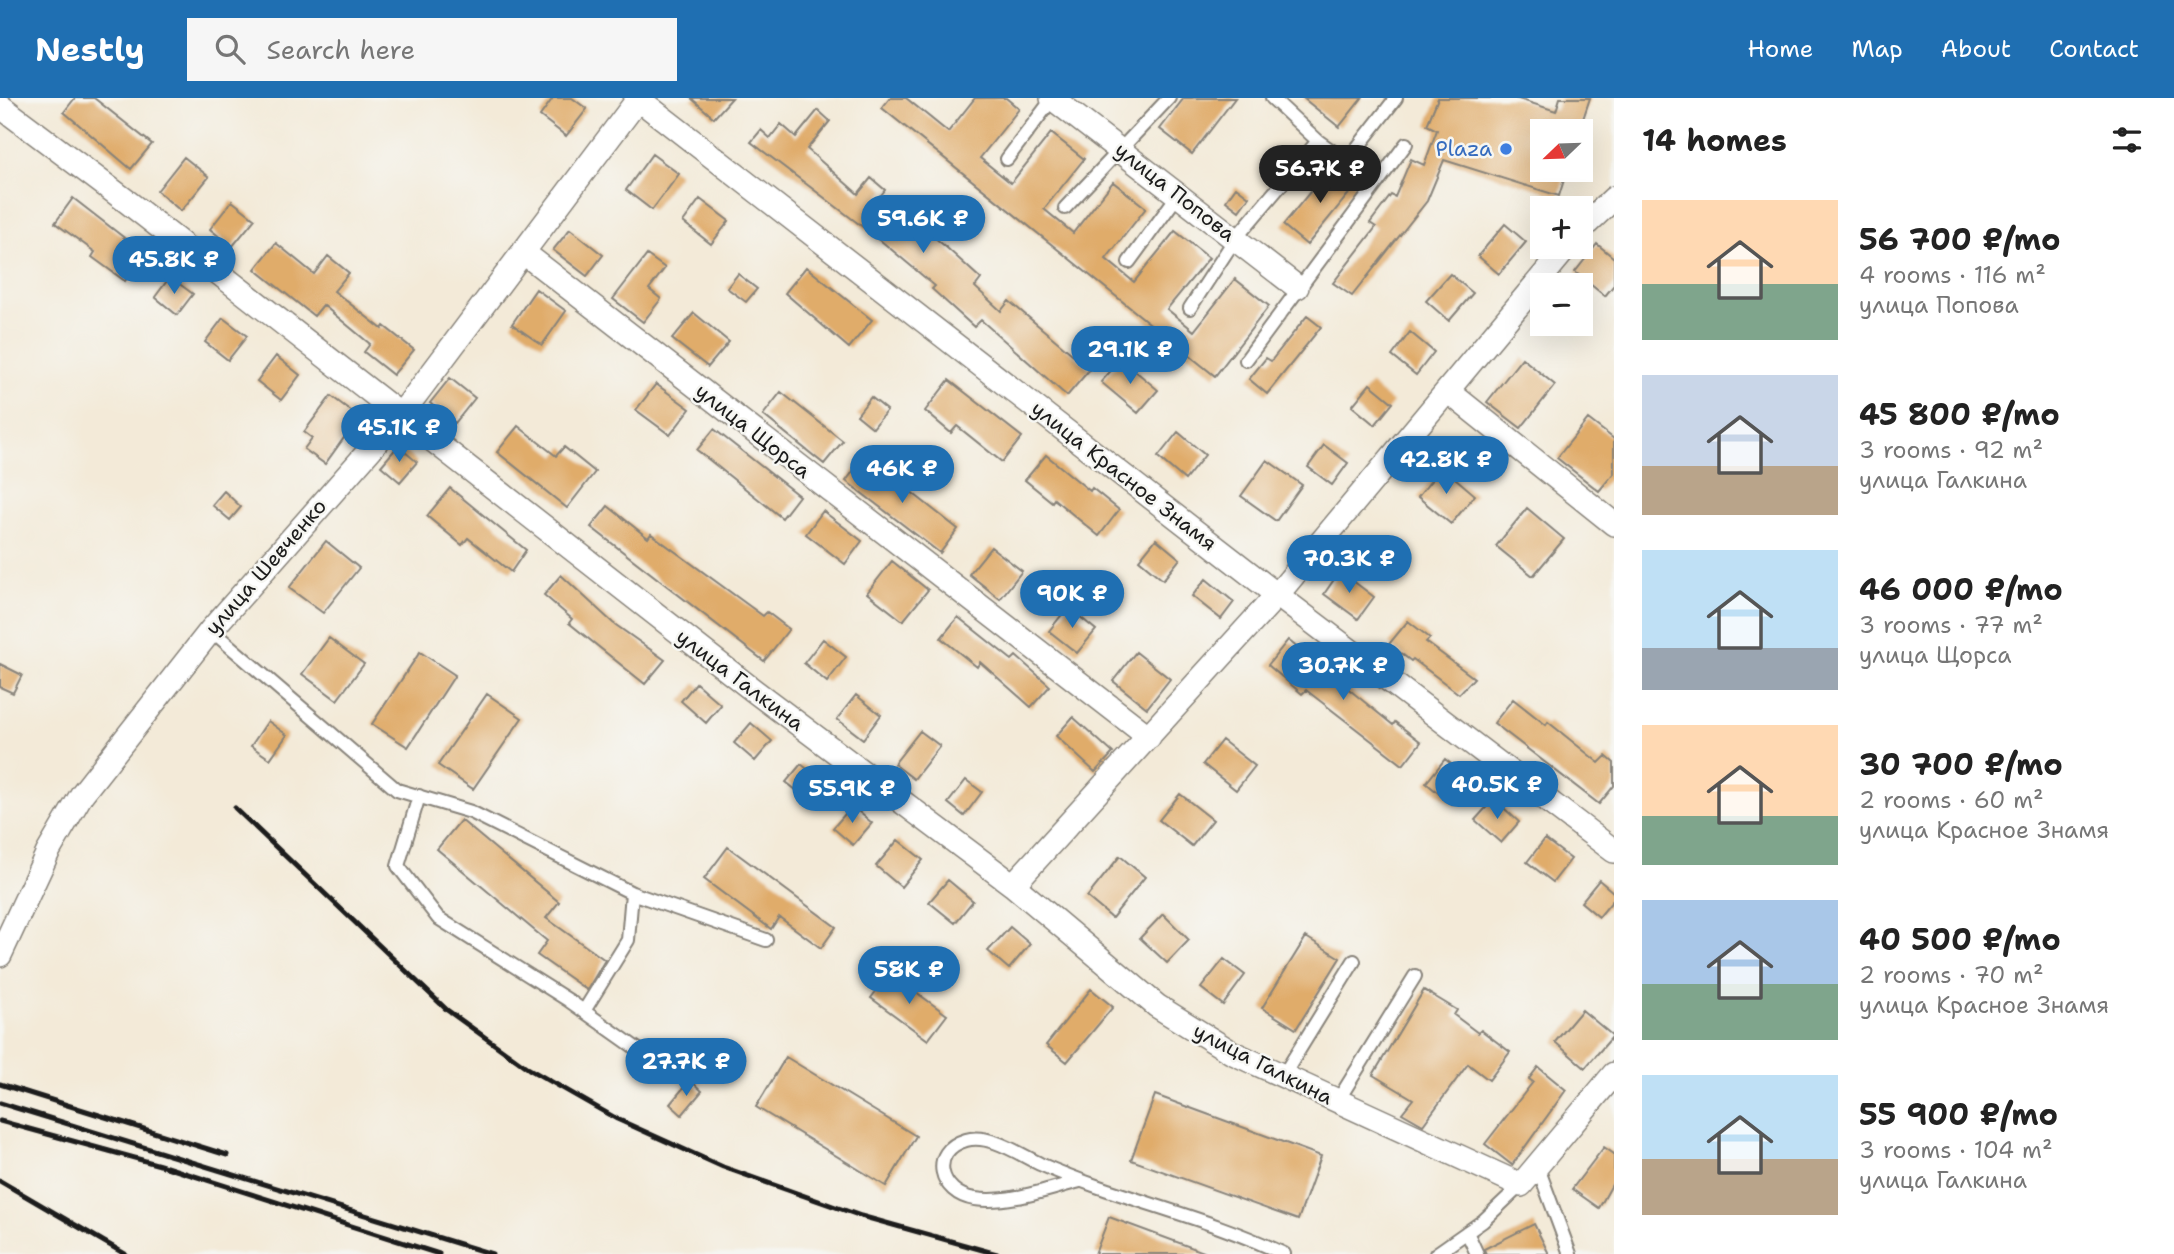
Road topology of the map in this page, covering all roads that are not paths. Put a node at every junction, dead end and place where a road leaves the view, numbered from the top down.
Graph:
1 (638, 98) edge
2 (1053, 98) edge
3 (1169, 98) edge
4 (1272, 98) edge
5 (1396, 98) edge
6 (0, 106) edge
7 (1318, 141) junction
8 (1406, 144) dead end
9 (1119, 149) junction
10 (1007, 159) dead end
11 (1347, 161) junction
12 (1377, 183) junction
13 (1178, 195) junction
14 (1614, 198) edge
15 (1065, 208) dead end
16 (1593, 218) edge
17 (1235, 239) junction
18 (524, 253) junction
19 (1557, 259) edge
20 (1129, 262) dead end
21 (1297, 287) junction
22 (1190, 308) dead end
23 (1246, 360) dead end
24 (1449, 392) junction
25 (399, 417) junction
26 (1614, 524) edge
27 (1277, 595) junction
28 (211, 630) junction
29 (1149, 737) junction
30 (419, 796) junction
31 (1614, 851) edge
32 (1013, 885) junction
33 (632, 893) junction
34 (766, 940) dead end
35 (1, 950) edge
36 (1354, 961) dead end
37 (1415, 976) dead end
38 (584, 1011) junction
39 (667, 1070) dead end
40 (1614, 1074) edge
41 (1283, 1076) junction
42 (1337, 1102) junction
43 (1537, 1165) junction
44 (1080, 1181) junction
45 (1521, 1185) junction
46 (1467, 1232) junction
47 (1284, 1254) edge
48 (1436, 1254) edge
49 (1478, 1254) edge
50 (1570, 1254) edge

1 - 18 street, улица Шевченко
1 - 27 street, улица Красное Знамя
2 - 9 street, улица Попова
2 - 10 lane
3 - 9 lane
4 - 7 lane
5 - 11 lane
6 - 25 street, улица Галкина
7 - 11 lane
7 - 17 lane
8 - 12 lane
9 - 13 street, улица Попова
9 - 15 lane
11 - 12 lane
12 - 21 lane
13 - 17 street, улица Попова
13 - 20 lane
14 - 16 street
17 - 21 street, улица Попова
17 - 22 lane
18 - 25 street, улица Шевченко
18 - 29 street, улица Щорса
19 - 24 street
21 - 23 lane
24 - 26 street
24 - 27 street
25 - 28 street, улица Шевченко
25 - 32 street, улица Галкина
27 - 29 street
27 - 31 street, улица Красное Знамя
28 - 30 lane
28 - 35 street, улица Шевченко
29 - 32 street
30 - 33 lane
30 - 38 lane
32 - 41 street, улица Галкина
33 - 34 lane
33 - 38 lane
36 - 41 lane
37 - 42 lane
38 - 39 lane
40 - 43 street
41 - 42 street, улица Галкина
42 - 45 street, улица Галкина
43 - 45 street
43 - 50 lane
44 - 44 lane
44 - 47 lane
45 - 46 lane
46 - 48 lane
46 - 49 lane

